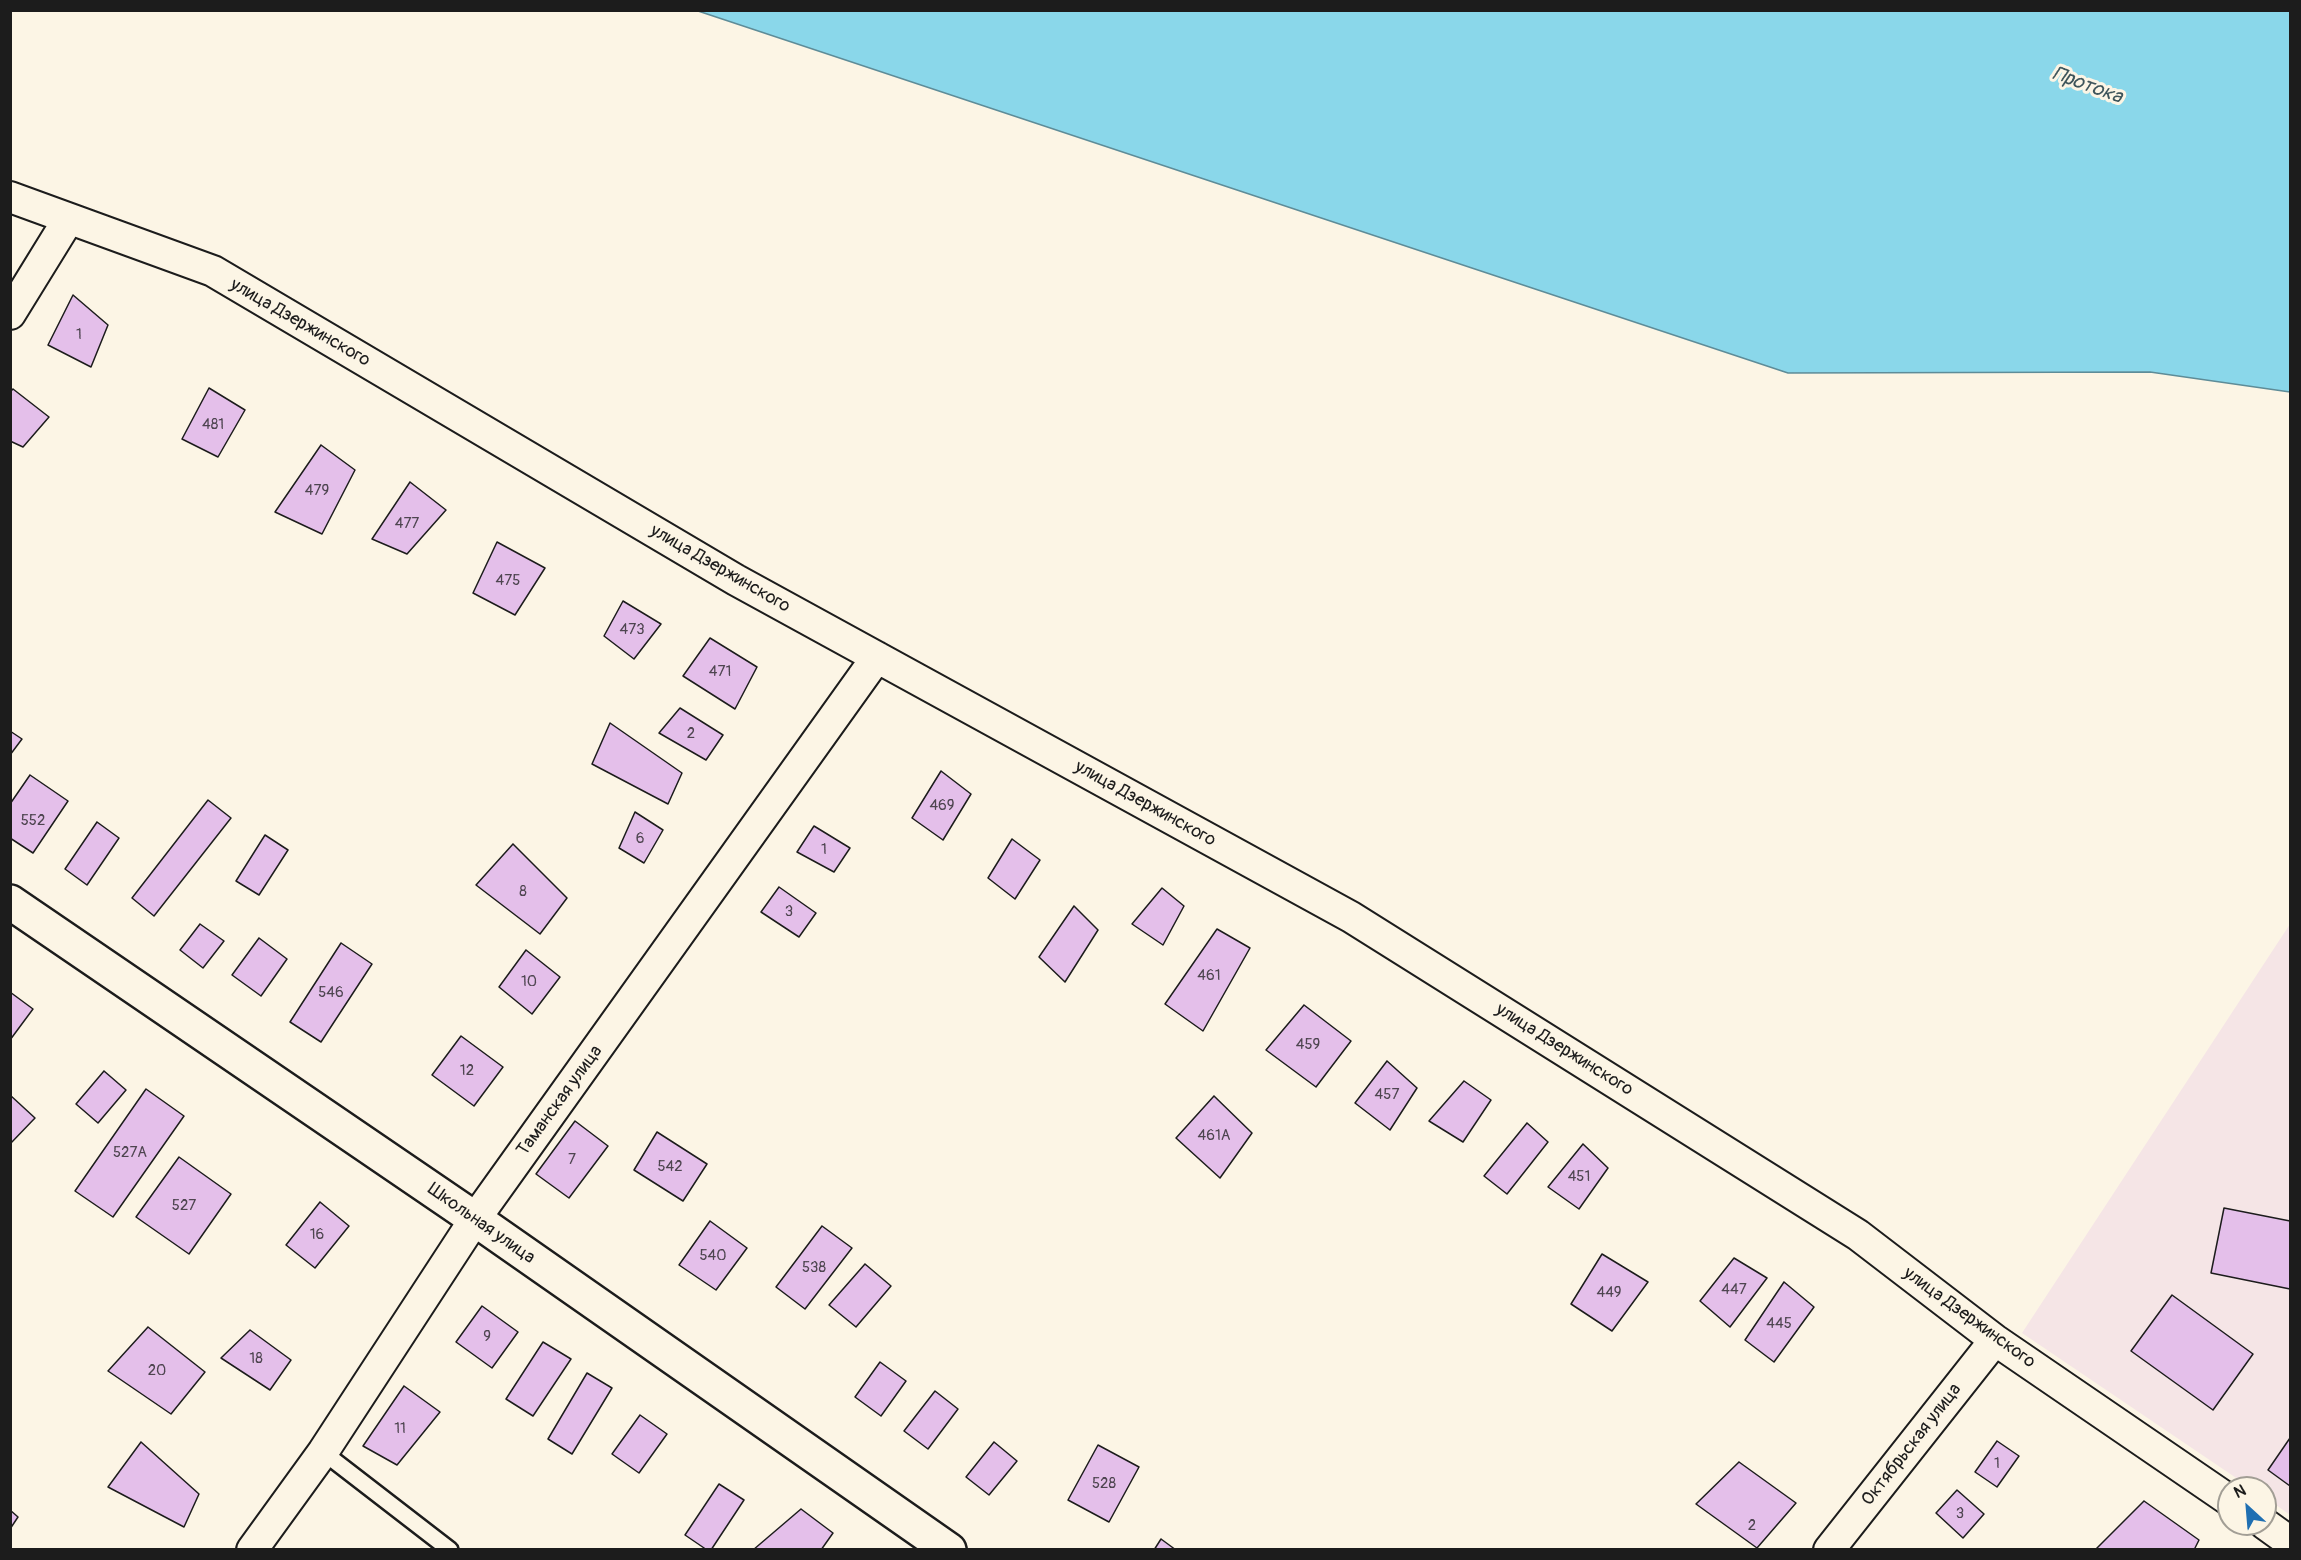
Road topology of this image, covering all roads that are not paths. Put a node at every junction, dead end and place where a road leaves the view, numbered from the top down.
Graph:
1 (10, 197) edge
2 (68, 220) junction
3 (10, 314) edge
4 (877, 657) junction
5 (10, 902) edge
6 (475, 1220) junction
7 (1995, 1340) junction
8 (323, 1452) junction
9 (2217, 1492) edge
10 (2277, 1533) edge
11 (2290, 1542) edge
12 (252, 1550) edge
13 (450, 1550) edge
14 (949, 1550) edge
15 (1829, 1550) edge

1 - 2 street, улица Дзержинского
2 - 3 street
2 - 4 street, улица Дзержинского
4 - 6 street, Таманская улица
4 - 7 street, улица Дзержинского
5 - 6 street, Школьная улица
6 - 8 street, Таманская улица
6 - 14 street, Школьная улица
7 - 9 street, улица Дзержинского
7 - 15 street, Октябрьская улица
8 - 12 street, Таманская улица
8 - 13 lane
10 - 11 street

